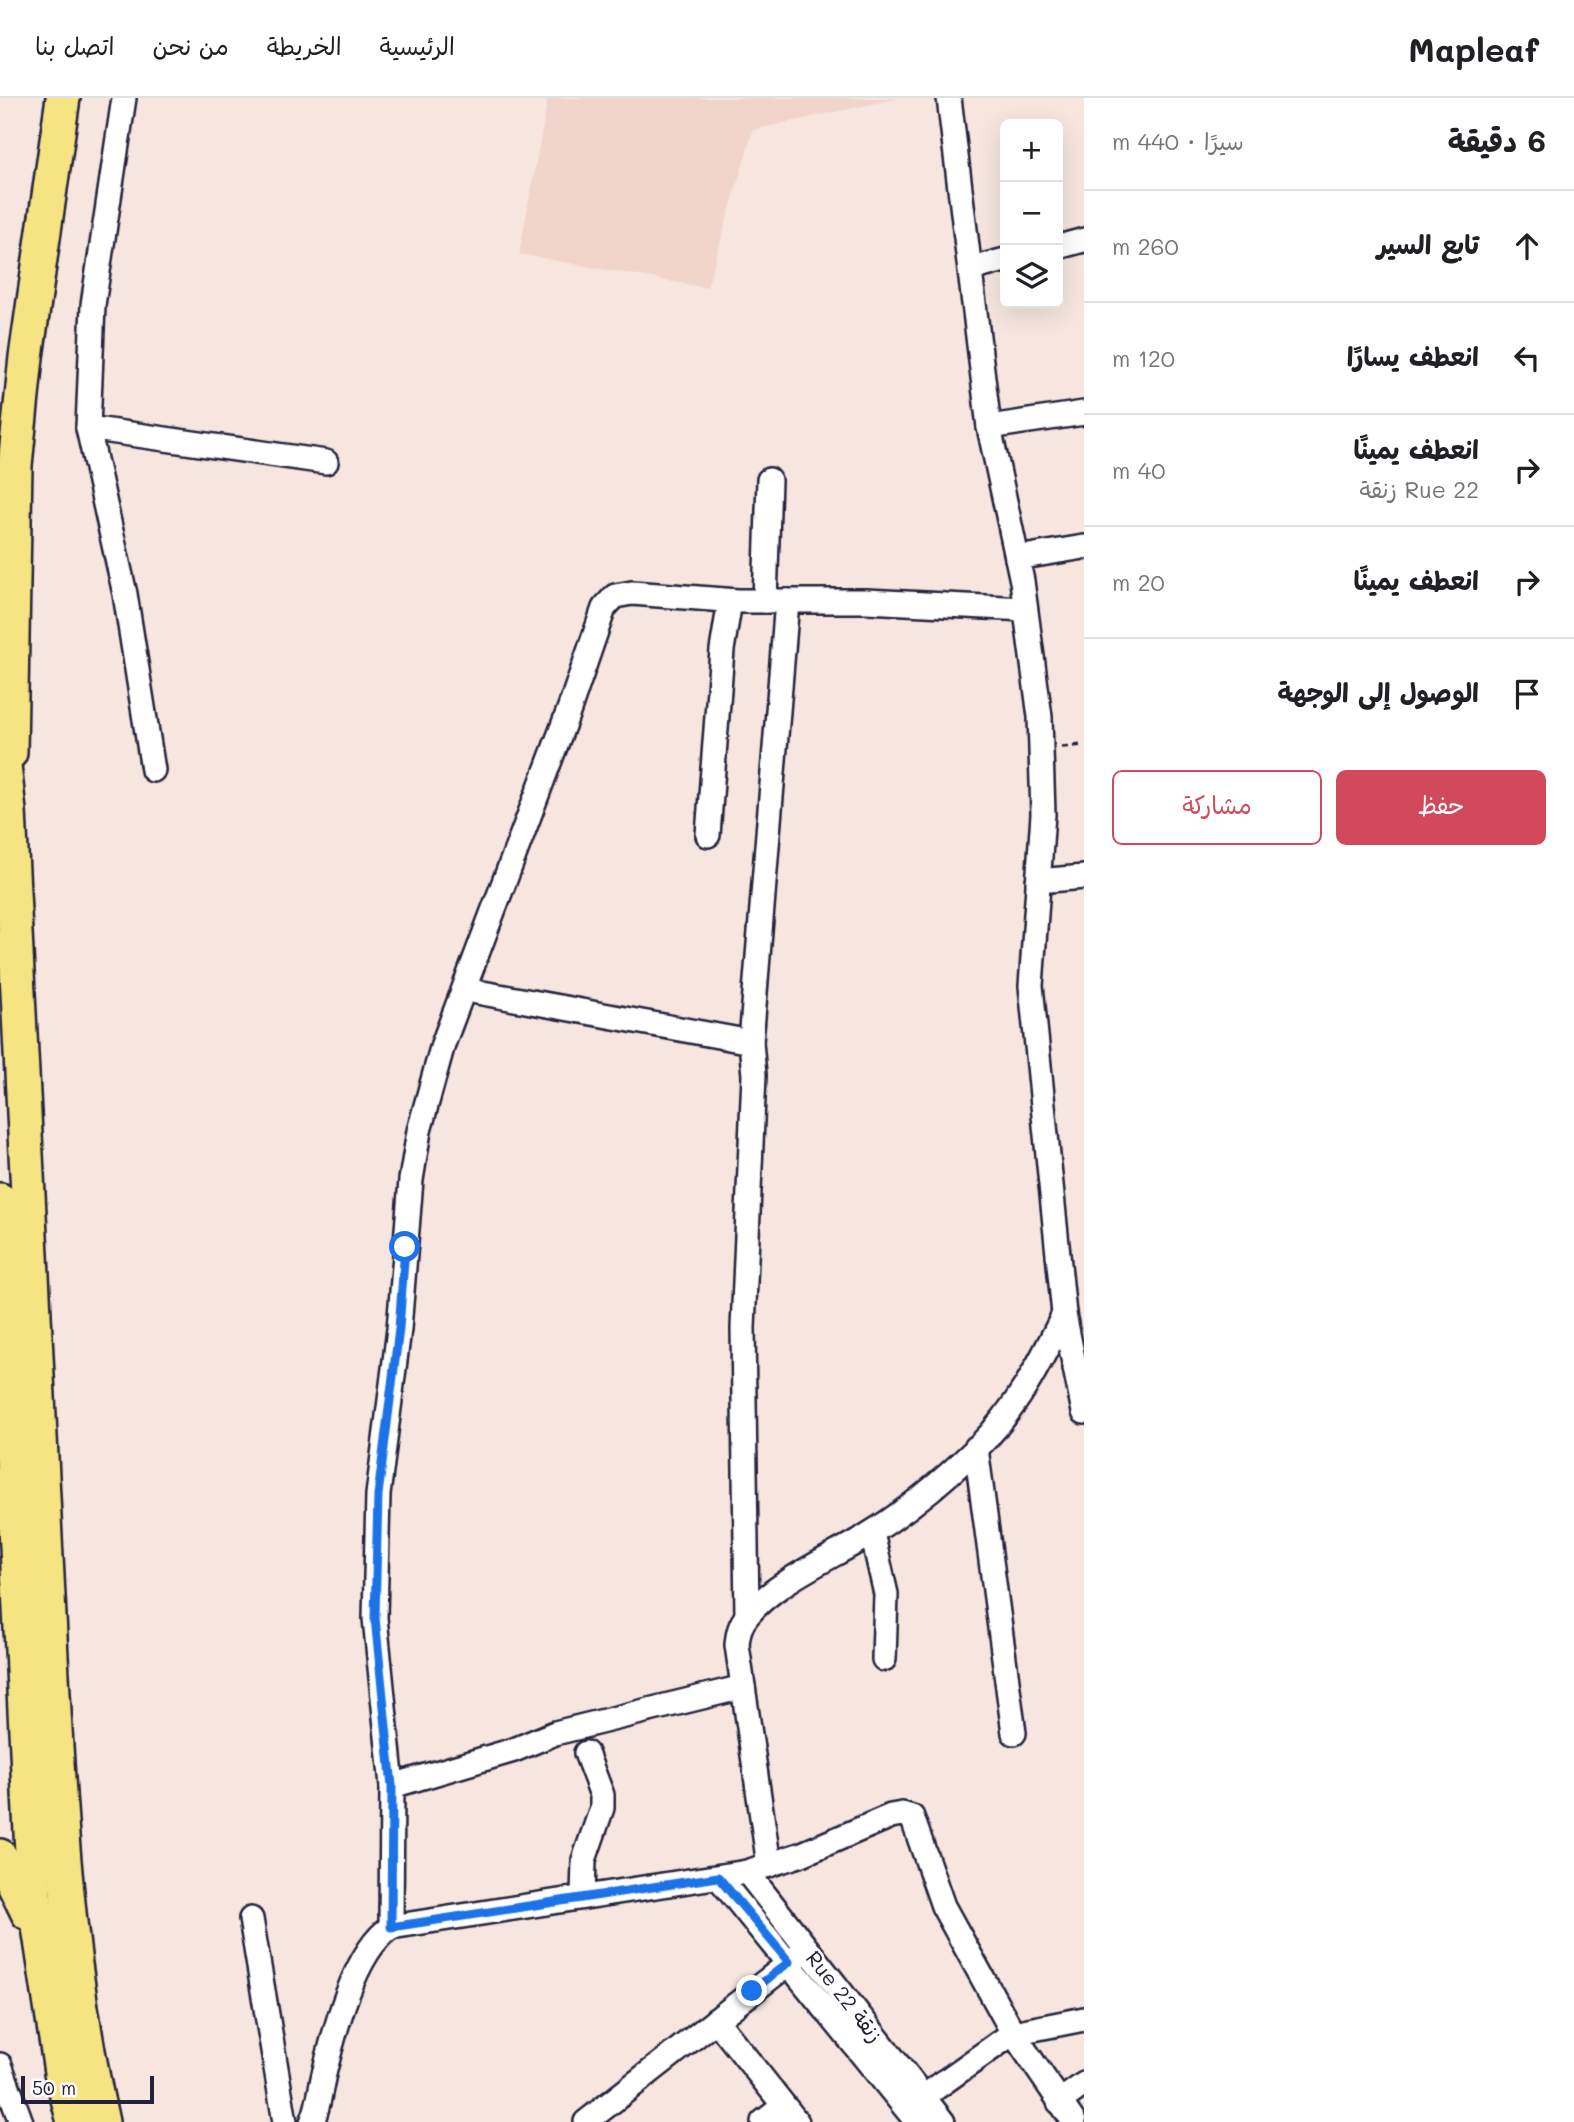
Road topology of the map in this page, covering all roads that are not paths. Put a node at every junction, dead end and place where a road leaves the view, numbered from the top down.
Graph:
1 (63, 98) edge
2 (124, 98) edge
3 (949, 98) edge
4 (1084, 240) edge
5 (1063, 246) edge
6 (1000, 261) edge
7 (971, 269) junction
8 (1084, 413) edge
9 (989, 427) junction
10 (88, 428) junction
11 (326, 462) dead end
12 (769, 480) dead end
13 (1084, 547) edge
14 (1017, 558) junction
15 (730, 601) junction
16 (776, 601) junction
17 (1025, 609) junction
18 (0, 728) edge
19 (153, 769) dead end
20 (9, 811) junction
21 (708, 835) dead end
22 (1084, 877) edge
23 (1038, 881) junction
24 (466, 990) junction
25 (751, 1042) junction
26 (0, 1200) edge
27 (1064, 1314) junction
28 (7, 1323) junction
29 (0, 1386) edge
30 (1084, 1412) edge
31 (976, 1448) junction
32 (872, 1532) junction
33 (747, 1615) junction
34 (884, 1659) dead end
35 (743, 1687) junction
36 (1013, 1733) dead end
37 (586, 1753) dead end
38 (392, 1786) junction
39 (0, 1856) edge
40 (769, 1865) junction
41 (747, 1872) junction
42 (718, 1877) junction
43 (583, 1896) junction
44 (251, 1919) dead end
45 (391, 1927) junction
46 (40, 1939) junction
47 (798, 1956) junction
48 (716, 2020) junction
49 (1084, 2020) edge
50 (1013, 2033) junction
51 (0, 2065) edge
52 (1084, 2084) edge
53 (1059, 2102) junction
54 (911, 2113) edge
55 (790, 2114) edge
56 (21, 2122) edge
57 (74, 2122) edge
58 (102, 2122) edge
59 (285, 2122) edge
60 (312, 2122) edge
61 (586, 2122) edge
62 (764, 2122) edge
63 (943, 2122) edge
64 (1074, 2122) edge

1 - 20 highway
2 - 10 street
3 - 7 street
4 - 5 street
6 - 7 street
7 - 9 street
8 - 9 street
9 - 14 street
10 - 11 street
10 - 19 street
12 - 16 street
13 - 14 street
14 - 17 street
15 - 16 street
15 - 21 street
15 - 24 street
16 - 17 street
16 - 25 street
17 - 23 street
18 - 20 highway
20 - 58 highway
22 - 23 street
23 - 27 street
24 - 25 street
24 - 38 street
25 - 33 street
26 - 28 highway
27 - 30 street
27 - 31 street
28 - 29 highway
28 - 46 highway
31 - 32 street
31 - 36 street
32 - 33 street
32 - 34 street
33 - 35 street
35 - 38 street
35 - 40 street
37 - 43 street
38 - 45 street
39 - 46 highway
40 - 41 street
40 - 50 street
41 - 42 street
41 - 47 street, Rue 22 زنقة
42 - 43 street
42 - 47 street, Rue 22 زنقة
43 - 45 street
44 - 59 street
45 - 60 street
46 - 57 highway
47 - 48 street
47 - 54 street, Rue 22 زنقة
48 - 55 street
48 - 61 street
49 - 50 street
50 - 53 street
50 - 54 street
51 - 56 street
52 - 53 street
53 - 64 street
54 - 63 street, Rue 22 زنقة
55 - 62 street

